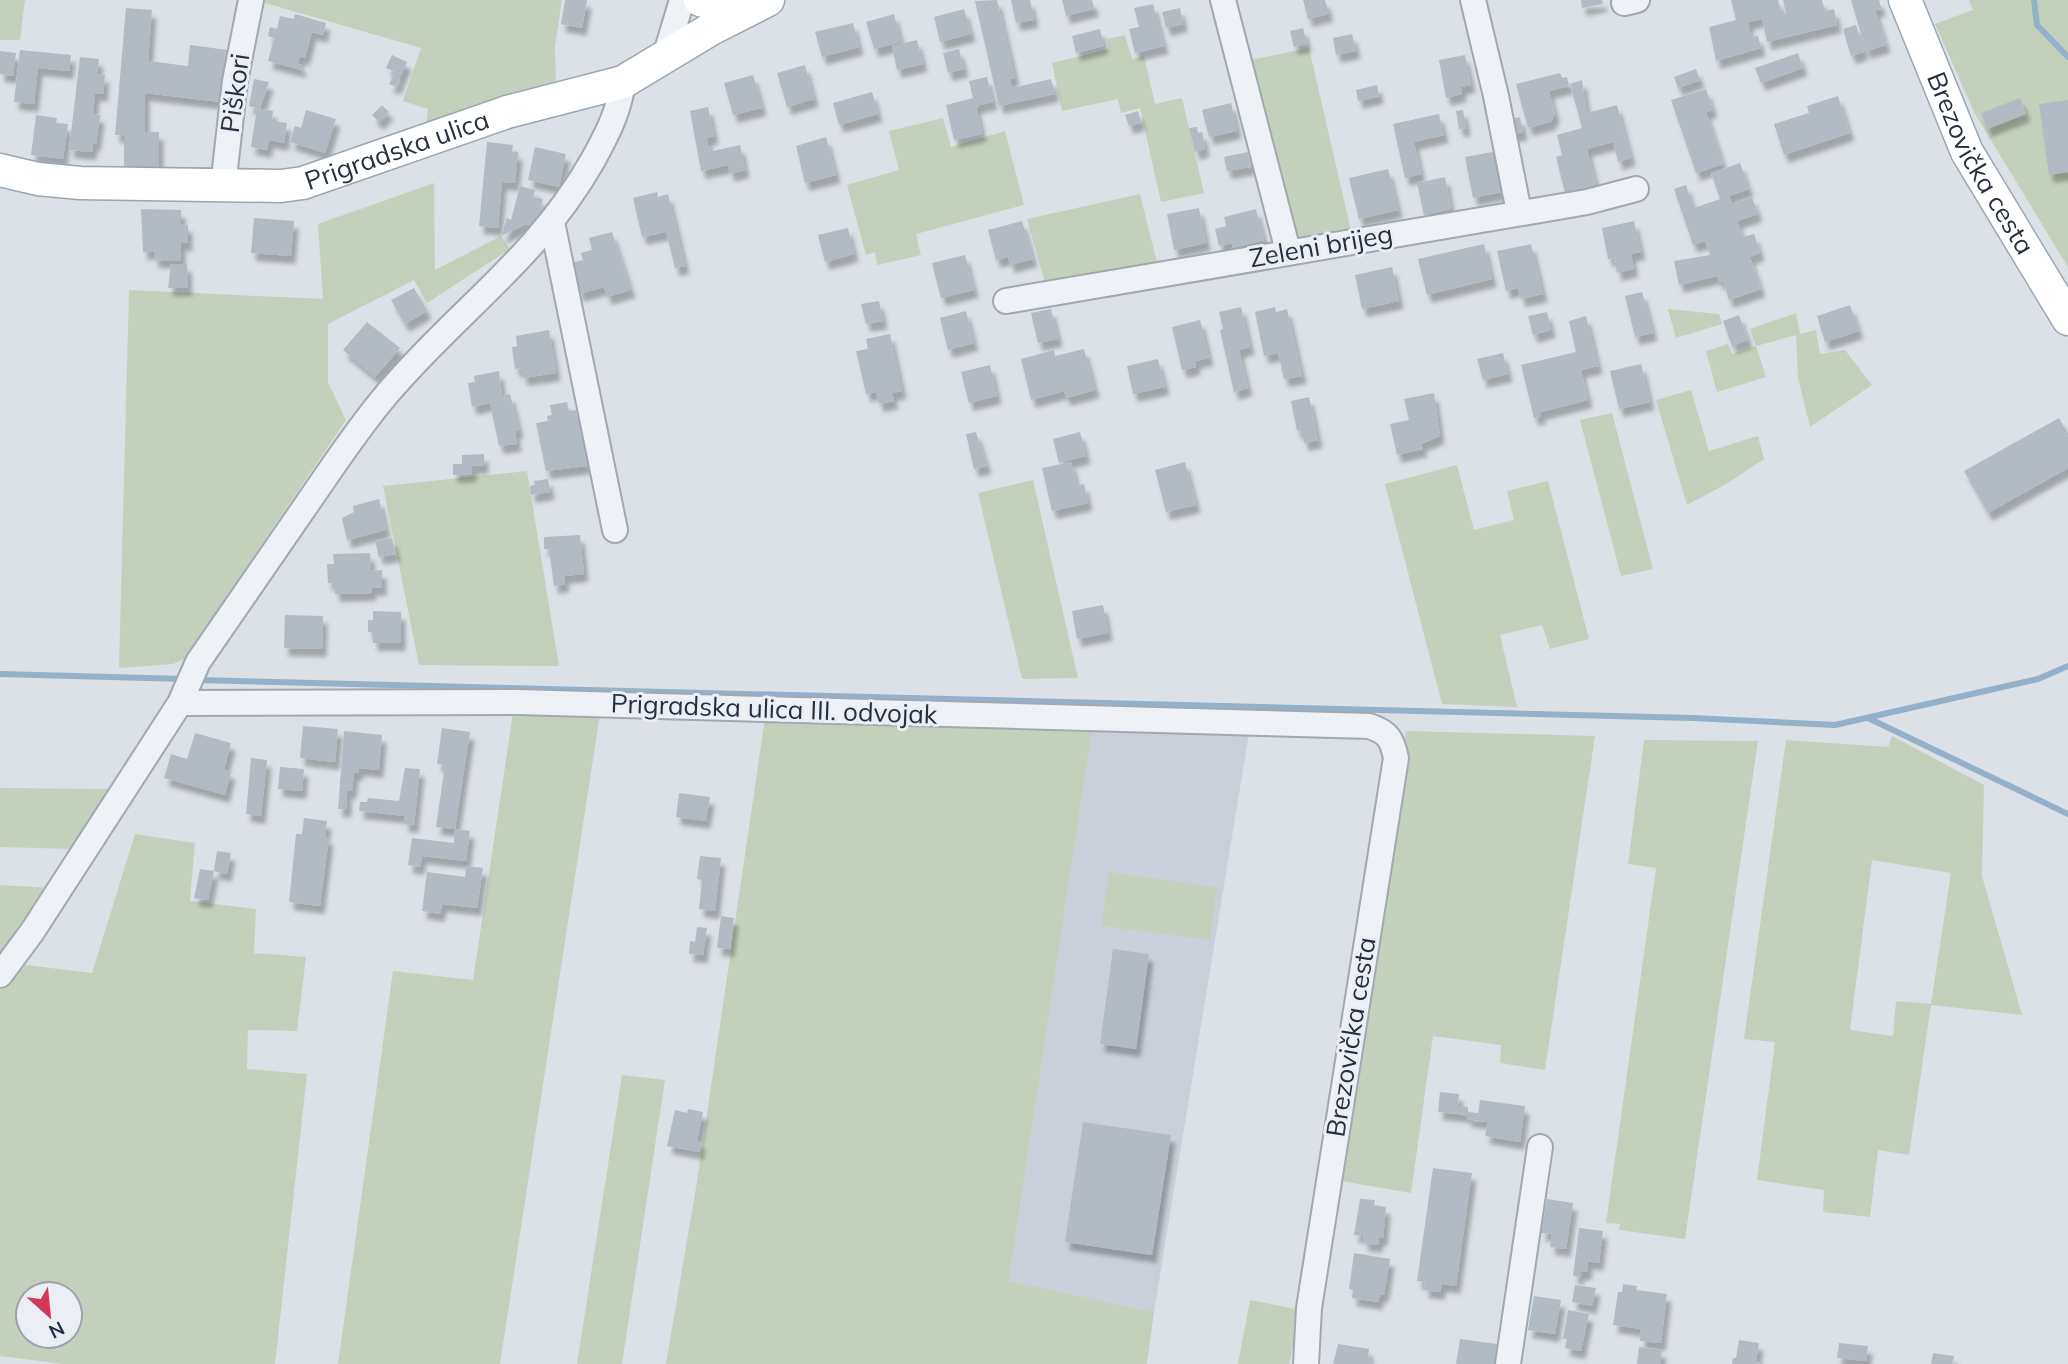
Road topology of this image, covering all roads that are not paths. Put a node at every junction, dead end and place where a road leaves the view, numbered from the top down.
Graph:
1 (251, 0) edge
2 (682, 0) edge
3 (700, 0) edge
4 (1223, 0) edge
5 (1473, 0) edge
6 (1905, 0) edge
7 (755, 6) edge
8 (664, 60) junction
9 (623, 82) junction
10 (0, 170) edge
11 (223, 186) junction
12 (1636, 189) dead end
13 (1519, 212) junction
14 (552, 222) junction
15 (1288, 251) junction
16 (1006, 301) dead end
17 (2068, 319) edge
18 (615, 530) dead end
19 (183, 696) junction
20 (1369, 726) joint
21 (0, 975) edge
22 (1540, 1147) dead end
23 (1306, 1364) edge
24 (1508, 1364) edge

1 - 11 street, Piškori
2 - 8 street
3 - 7 main road
4 - 15 street
5 - 13 street
6 - 17 main road, Brezovička cesta
7 - 8 main road, Prigradska ulica
8 - 9 main road, Prigradska ulica
9 - 11 main road, Prigradska ulica
9 - 14 street
10 - 11 main road, Prigradska ulica
12 - 13 street, Zeleni brijeg
13 - 15 street, Zeleni brijeg
14 - 18 street
14 - 19 street
15 - 16 street, Zeleni brijeg
19 - 20 street, Prigradska ulica III. odvojak
19 - 21 street
20 - 23 street, Brezovička cesta
22 - 24 street

